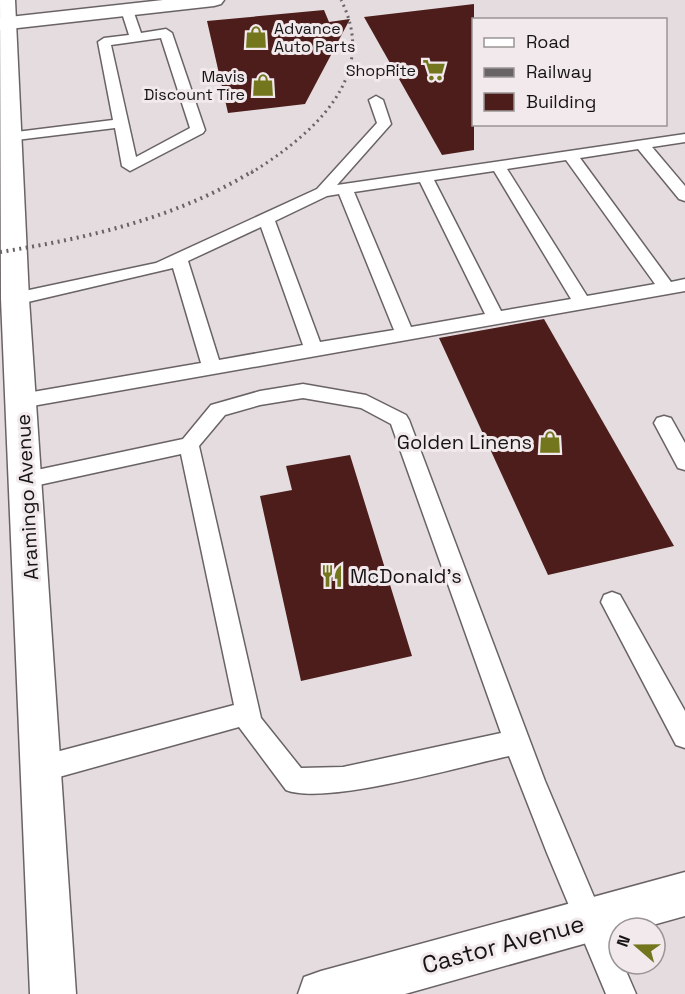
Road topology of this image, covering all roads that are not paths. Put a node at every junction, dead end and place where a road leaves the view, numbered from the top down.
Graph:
1 (5, 0) edge
2 (214, 0) edge
3 (183, 2) edge
4 (127, 10) junction
5 (3, 24) edge
6 (136, 38) junction
7 (376, 100) dead end
8 (120, 123) junction
9 (685, 138) edge
10 (641, 144) junction
11 (6, 155) edge
12 (570, 155) junction
13 (498, 166) junction
14 (425, 177) junction
15 (345, 189) junction
16 (323, 192) junction
17 (685, 196) edge
18 (266, 219) junction
19 (179, 259) junction
20 (685, 285) edge
21 (667, 288) junction
22 (15, 299) junction
23 (582, 303) junction
24 (496, 318) junction
25 (405, 334) junction
26 (314, 350) junction
27 (212, 368) junction
28 (21, 402) junction
29 (664, 423) dead end
30 (189, 445) junction
31 (685, 462) edge
32 (25, 480) junction
33 (612, 602) dead end
34 (247, 713) junction
35 (685, 736) edge
36 (515, 742) junction
37 (41, 769) junction
38 (685, 894) edge
39 (588, 922) junction
40 (346, 990) edge
41 (53, 994) edge
42 (621, 994) edge

1 - 5 main road, Aramingo Avenue
2 - 3 main road
3 - 4 main road
4 - 5 main road
4 - 6 lane
5 - 11 main road, Aramingo Avenue
6 - 8 lane
6 - 8 lane
7 - 16 lane
8 - 11 lane
9 - 10 lane
10 - 12 lane
10 - 17 lane
11 - 22 main road, Aramingo Avenue
12 - 13 lane
12 - 21 lane
13 - 14 lane
13 - 23 lane
14 - 15 lane
14 - 24 lane
15 - 16 lane
15 - 25 lane
16 - 18 lane
18 - 19 lane
18 - 26 lane
19 - 22 lane
19 - 27 lane
20 - 21 lane
21 - 23 lane
22 - 28 main road, Aramingo Avenue
23 - 24 lane
24 - 25 lane
25 - 26 lane
26 - 27 lane
27 - 28 lane
28 - 32 main road, Aramingo Avenue
29 - 31 lane
30 - 32 lane
30 - 34 lane
30 - 36 lane
32 - 37 main road, Aramingo Avenue
33 - 35 lane
34 - 36 lane
34 - 37 lane
36 - 39 lane
37 - 41 main road, Aramingo Avenue
38 - 39 main road, Castor Avenue
39 - 40 main road, Castor Avenue
39 - 42 lane

